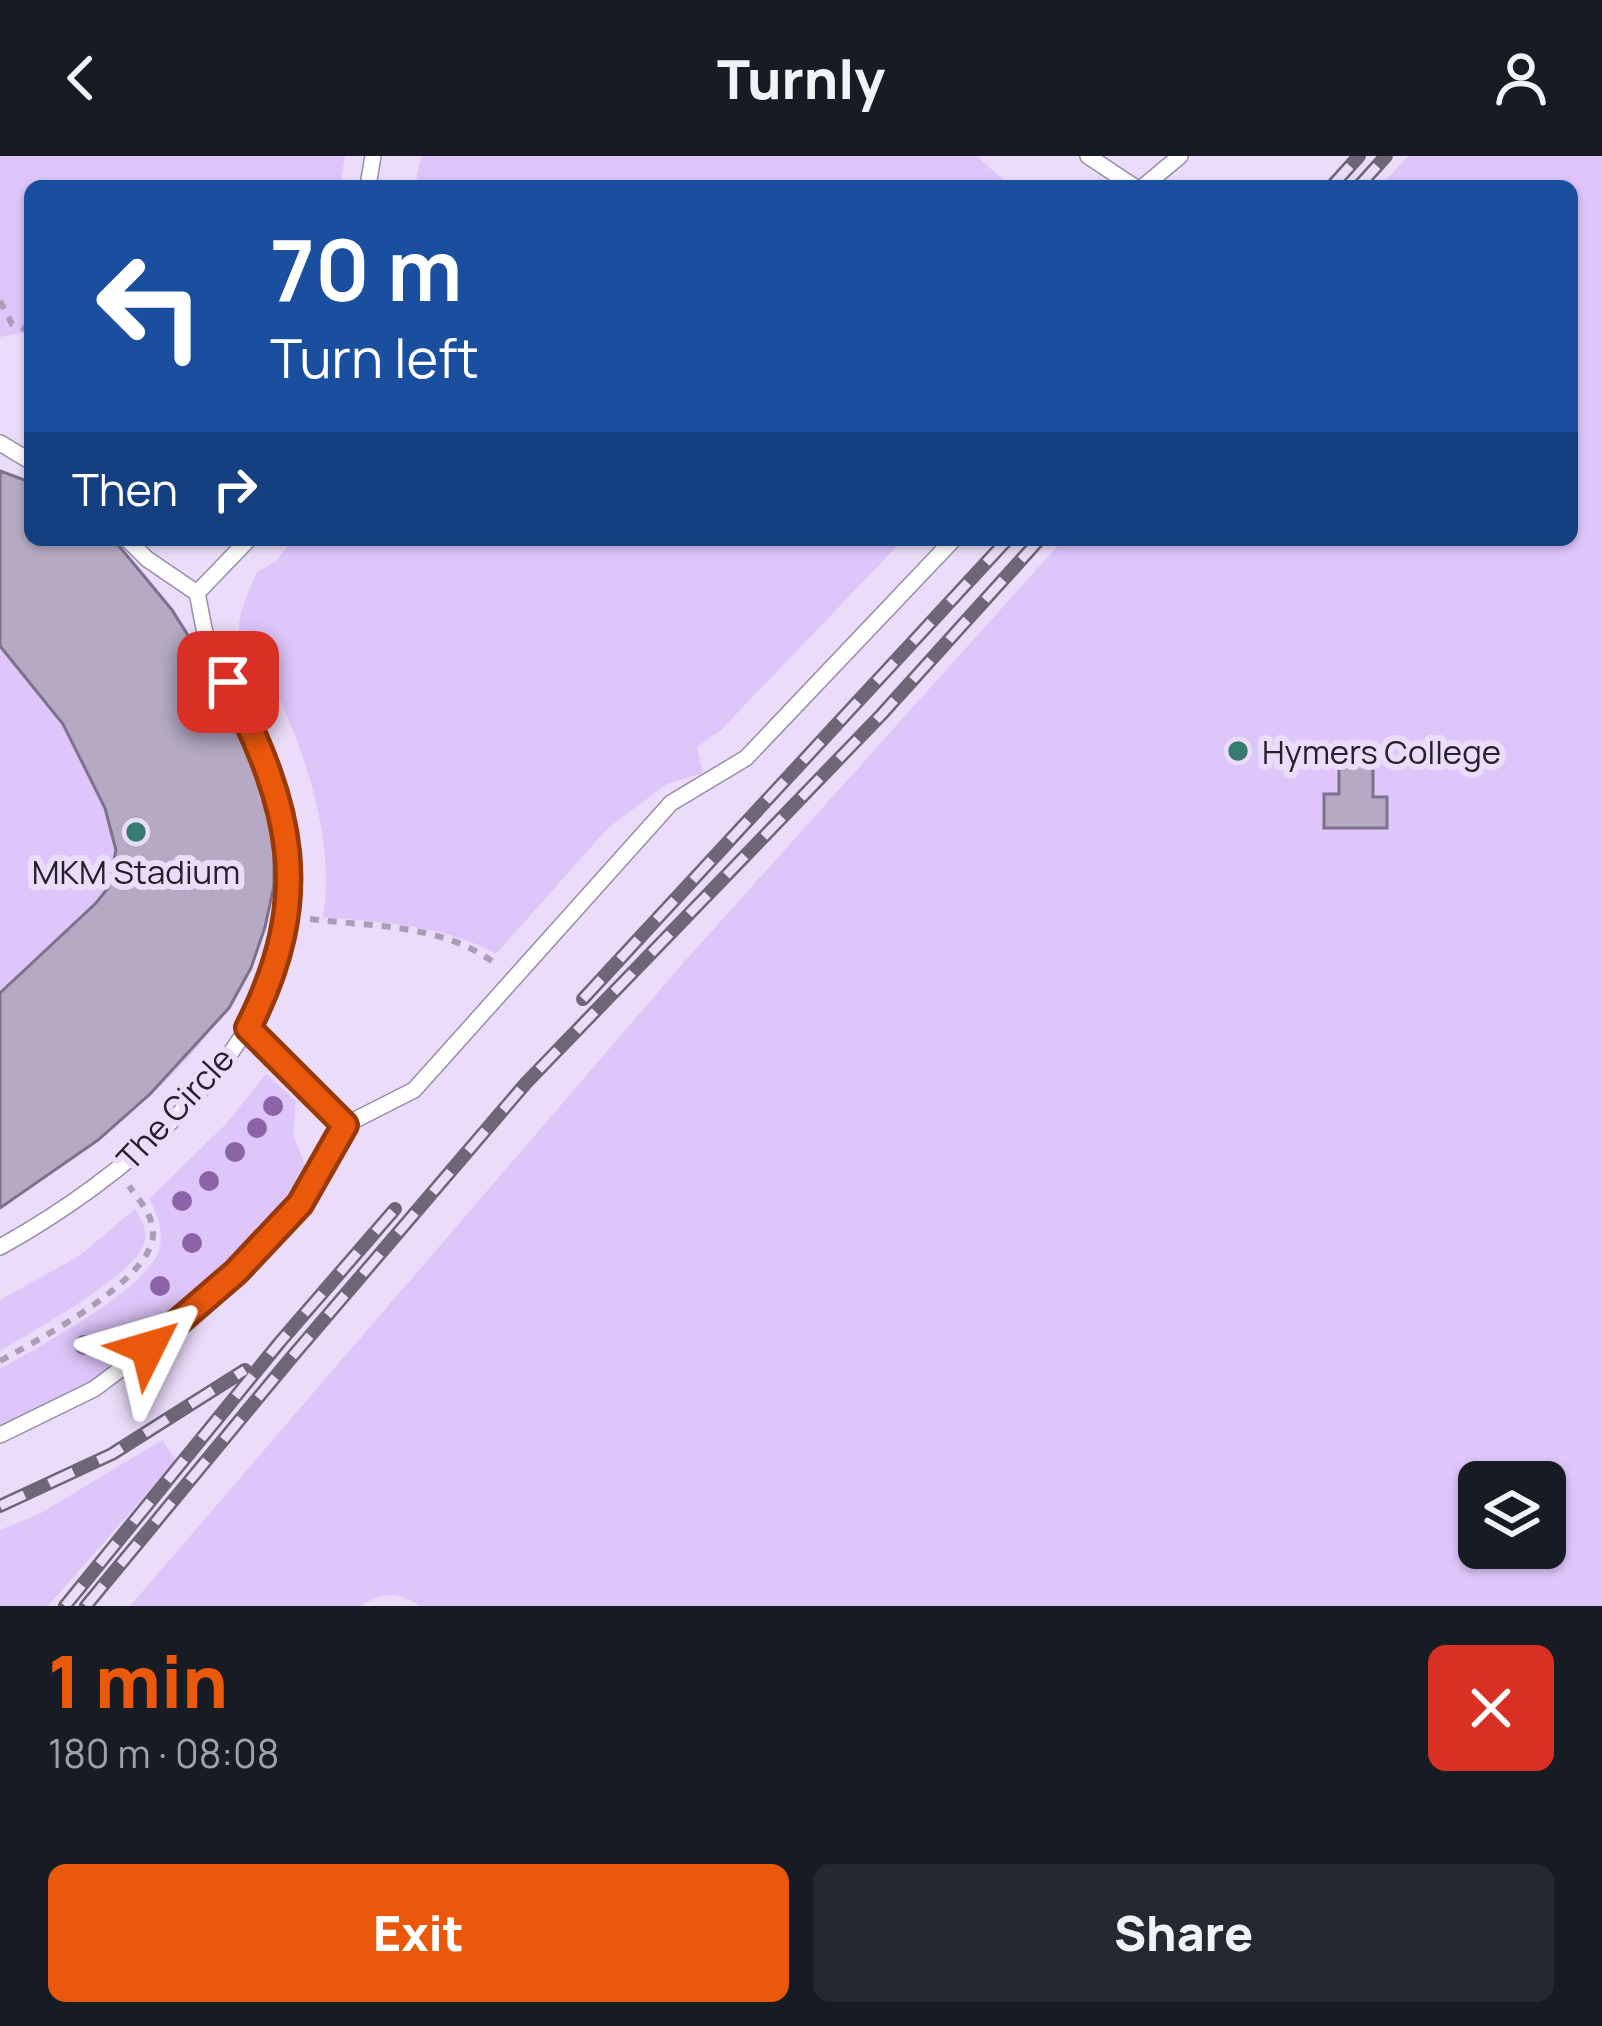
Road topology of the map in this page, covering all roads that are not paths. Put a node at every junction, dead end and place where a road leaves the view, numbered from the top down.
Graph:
1 (1088, 156) edge
2 (1180, 156) edge
3 (1124, 180) edge
4 (1151, 180) edge
5 (134, 546) edge
6 (242, 546) edge
7 (947, 546) edge
8 (197, 593) junction
9 (248, 1028) junction
10 (345, 1125) junction
11 (0, 1247) edge
12 (0, 1435) edge

1 - 3 lane
2 - 4 lane
5 - 8 lane
6 - 8 lane
7 - 10 lane
8 - 9 lane, The Circle
9 - 10 lane
9 - 11 lane, The Circle
10 - 12 lane

